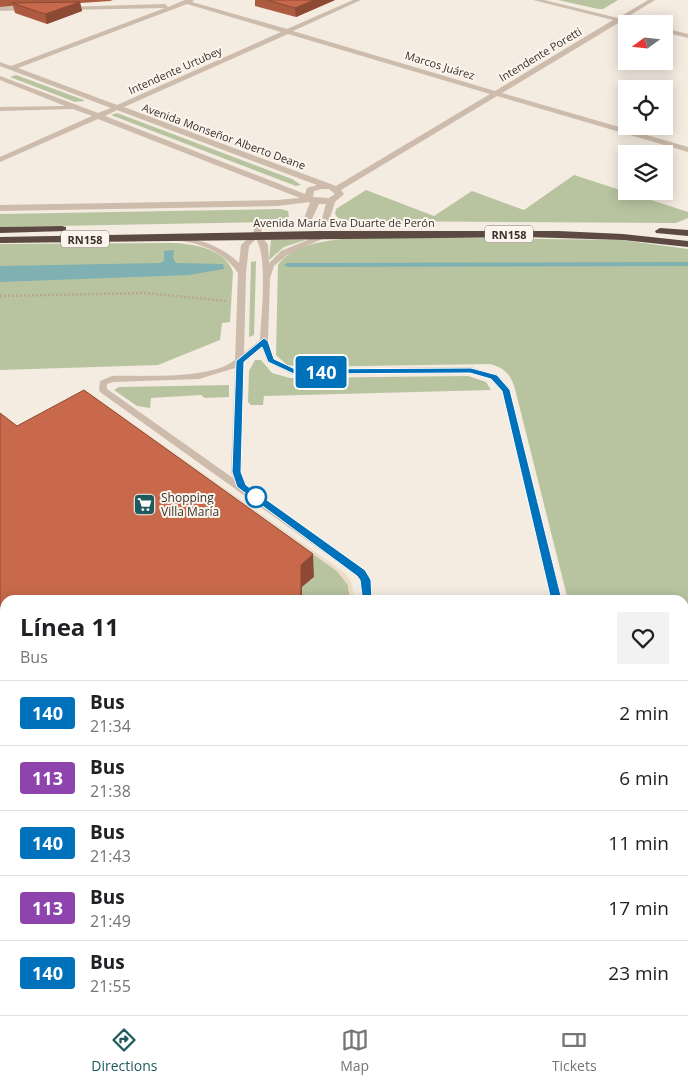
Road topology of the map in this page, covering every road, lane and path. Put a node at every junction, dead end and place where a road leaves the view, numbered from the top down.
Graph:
1 (358, 0) edge
2 (536, 0) edge
3 (652, 0) edge
4 (189, 1) edge
5 (175, 6) junction
6 (37, 8) edge
7 (57, 8) edge
8 (0, 9) edge
9 (627, 15) edge
10 (618, 20) edge
11 (618, 21) edge
12 (288, 32) junction
13 (673, 32) edge
14 (688, 36) edge
15 (0, 64) edge
16 (12, 68) junction
17 (0, 78) edge
18 (496, 94) junction
19 (78, 108) junction
20 (117, 108) junction
21 (0, 109) edge
22 (98, 116) junction
23 (688, 150) edge
24 (0, 160) edge
25 (332, 188) junction
26 (312, 199) junction
27 (331, 201) junction
28 (0, 208) edge
29 (0, 230) edge
30 (311, 230) junction
31 (257, 231) junction
32 (688, 233) edge
33 (329, 234) junction
34 (170, 237) junction
35 (0, 240) edge
36 (688, 244) edge
37 (242, 273) junction
38 (266, 278) junction
39 (0, 296) edge
40 (232, 301) dead end
41 (264, 341) junction
42 (240, 361) junction
43 (242, 487) junction
44 (366, 595) edge
45 (556, 595) edge

1 - 12 street, Intendente Urtubey
2 - 10 street
3 - 9 street, Intendente Poretti
4 - 5 street
4 - 12 street, Marcos Juárez
5 - 7 street
5 - 16 street
6 - 8 street
11 - 18 street, Intendente Poretti
12 - 18 street, Marcos Juárez
12 - 20 street, Intendente Urtubey
13 - 14 street
15 - 16 street, Avenida Monseñor Alberto Deane
16 - 20 street, Avenida Monseñor Alberto Deane
17 - 19 street, Avenida Monseñor Alberto Deane
18 - 23 street, Marcos Juárez
18 - 25 street, Intendente Poretti
19 - 20 street
19 - 21 street
19 - 22 street, Avenida Monseñor Alberto Deane
20 - 22 street, Intendente Urtubey
20 - 25 street, Avenida Monseñor Alberto Deane
22 - 24 street, Intendente Urtubey
22 - 26 street, Avenida Monseñor Alberto Deane
25 - 26 street, Intendente Poretti
25 - 27 street
26 - 27 street
26 - 28 street
26 - 30 street
27 - 30 street
29 - 31 highway, Avenida María Eva Duarte de Perón / RN158
30 - 31 highway, Avenida María Eva Duarte de Perón / RN158
30 - 32 highway, Avenida María Eva Duarte de Perón / RN158
30 - 33 highway, Avenida María Eva Duarte de Perón / RN158
31 - 34 highway, Avenida María Eva Duarte de Perón / RN158
31 - 37 lane
31 - 38 lane
33 - 36 highway, Avenida María Eva Duarte de Perón / RN158
33 - 38 lane
34 - 35 highway, Avenida María Eva Duarte de Perón / RN158
34 - 37 lane
37 - 42 lane
38 - 41 lane
39 - 40 path
41 - 42 lane
41 - 45 lane
42 - 43 lane
42 - 43 lane
43 - 44 lane

